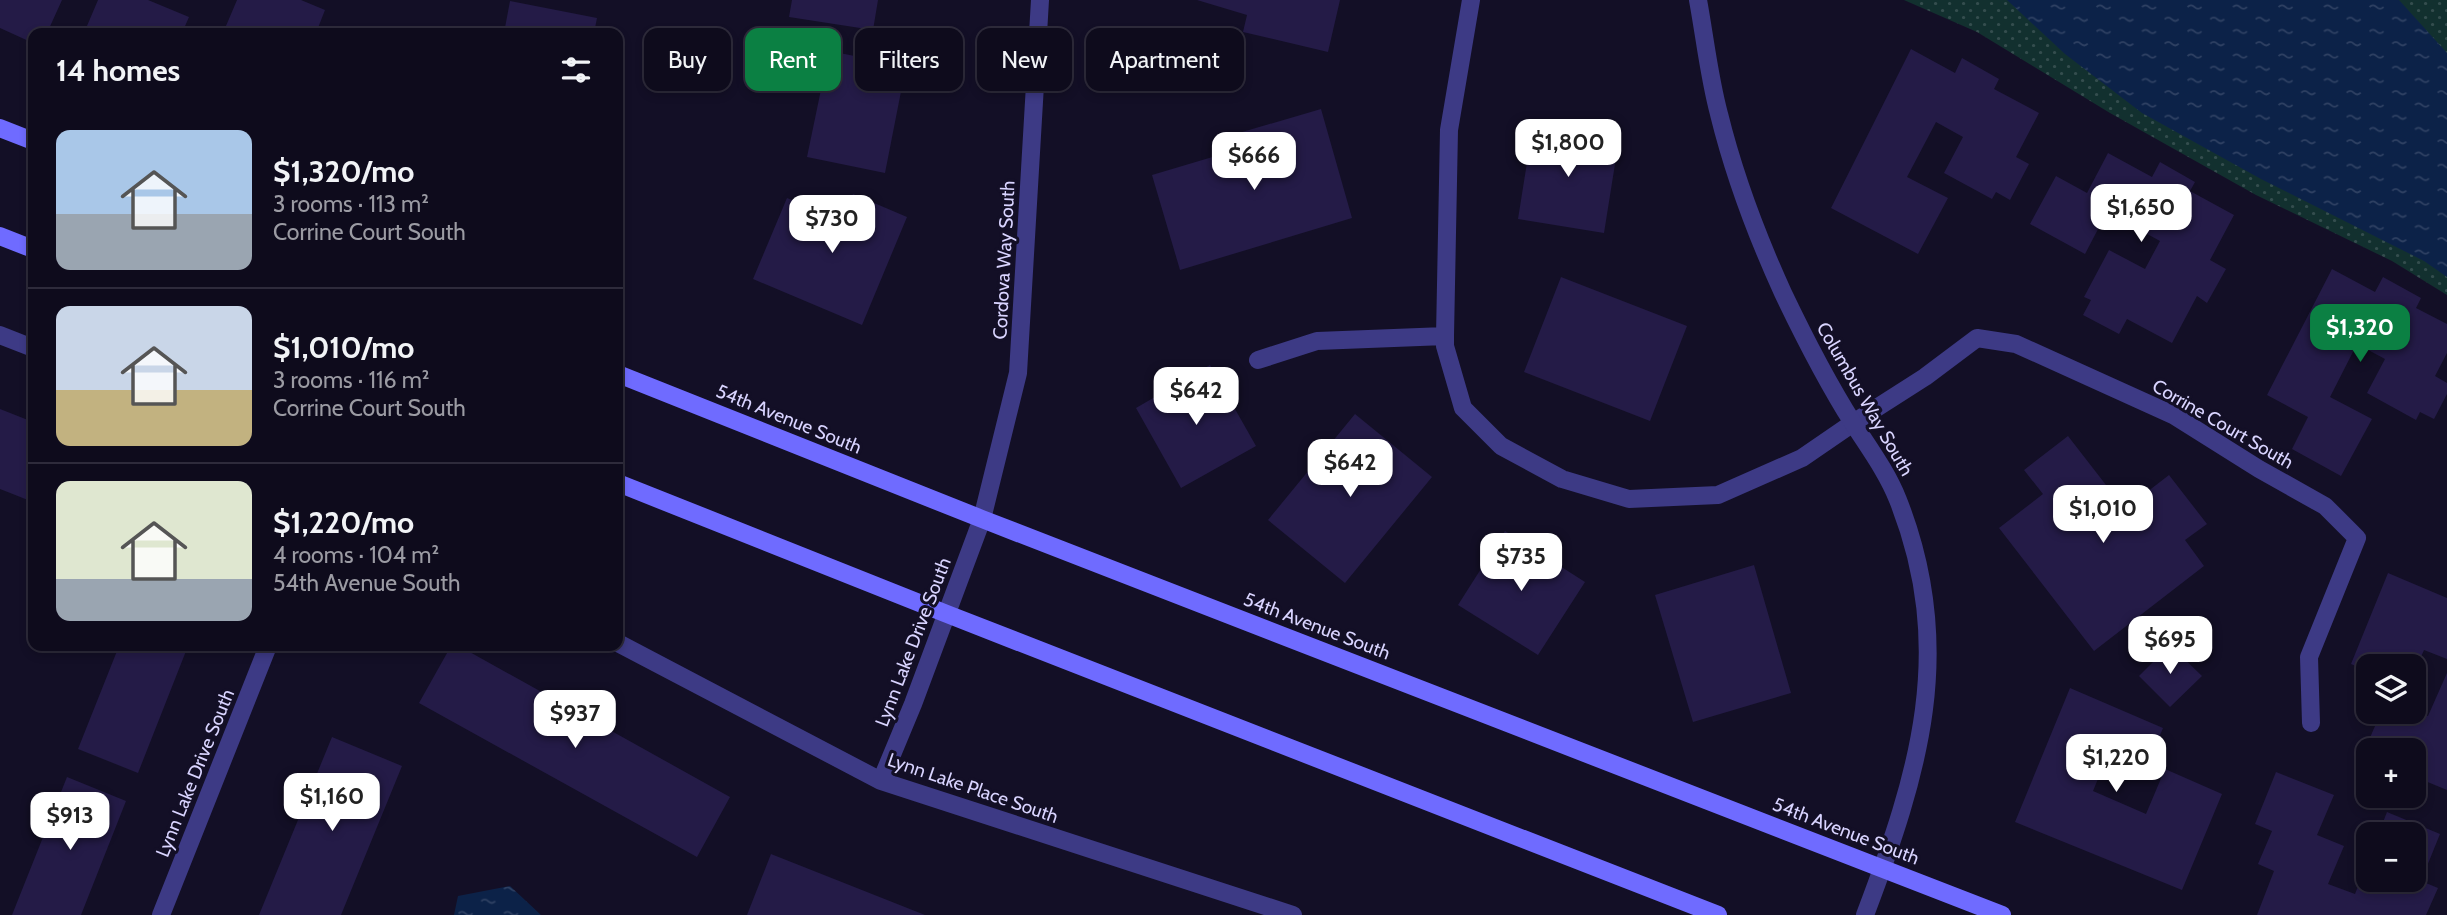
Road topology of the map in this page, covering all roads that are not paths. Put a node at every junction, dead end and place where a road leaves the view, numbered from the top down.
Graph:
1 (1040, 0) edge
2 (1471, 0) edge
3 (1698, 0) edge
4 (0, 128) edge
5 (28, 139) edge
6 (0, 236) edge
7 (28, 247) edge
8 (0, 335) edge
9 (1445, 337) junction
10 (28, 346) edge
11 (1258, 360) dead end
12 (623, 375) edge
13 (1853, 423) junction
14 (623, 485) edge
15 (982, 519) junction
16 (947, 614) junction
17 (623, 646) edge
18 (266, 651) edge
19 (2311, 723) dead end
20 (881, 781) junction
21 (1883, 867) junction
22 (161, 915) edge
23 (1293, 915) edge
24 (1718, 915) edge
25 (1865, 915) edge
26 (2002, 915) edge

1 - 15 street, Cordova Way South
2 - 9 street
3 - 13 street, Columbus Way South
4 - 5 main road
6 - 7 main road
8 - 10 street
9 - 11 street
9 - 13 street
12 - 15 main road, 54th Avenue South
13 - 19 street, Corrine Court South
13 - 21 street, Columbus Way South
14 - 16 main road
15 - 16 street, Lynn Lake Drive South
15 - 21 main road, 54th Avenue South
16 - 20 street, Lynn Lake Drive South
16 - 24 main road
17 - 20 street, Lynn Lake Place South
18 - 22 street, Lynn Lake Drive South
20 - 23 street, Lynn Lake Place South
21 - 25 street, Columbus Way South
21 - 26 main road, 54th Avenue South

